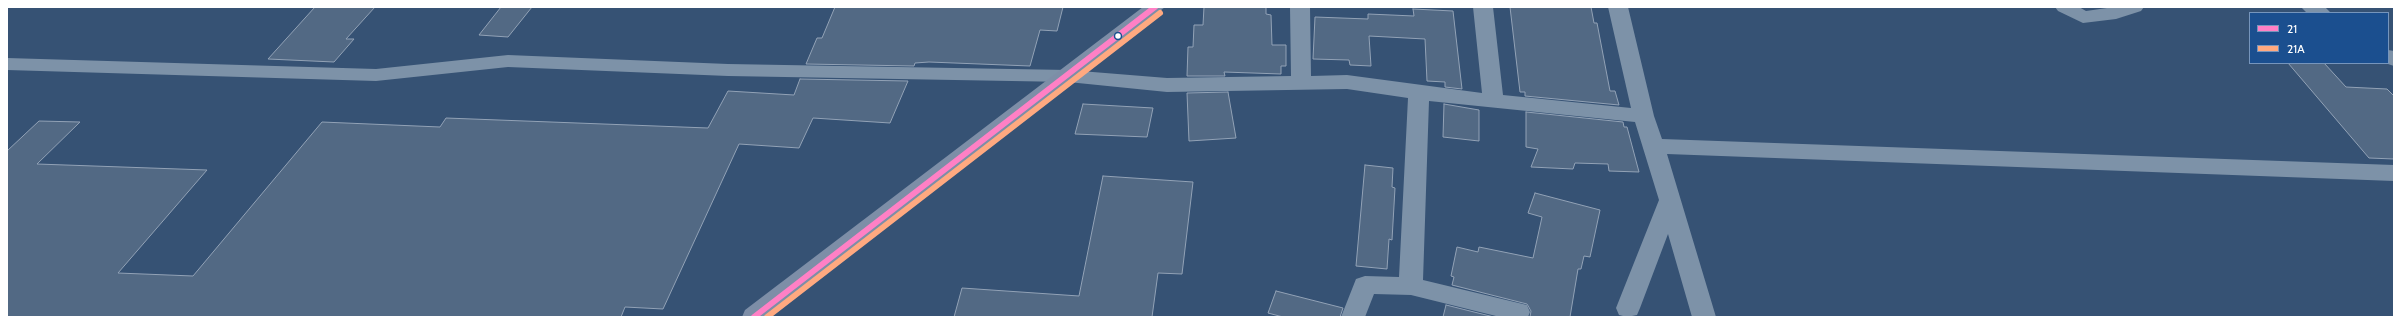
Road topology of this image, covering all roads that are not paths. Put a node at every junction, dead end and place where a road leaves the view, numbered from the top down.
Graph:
1 (1155, 7) edge
2 (1300, 7) edge
3 (1483, 7) edge
4 (1618, 7) edge
5 (2065, 7) edge
6 (2134, 7) edge
7 (2311, 7) edge
8 (2320, 12) edge
9 (7, 64) edge
10 (1068, 76) junction
11 (1301, 83) junction
12 (1419, 93) junction
13 (1493, 100) junction
14 (1643, 116) junction
15 (1654, 146) junction
16 (2394, 173) edge
17 (1669, 202) junction
18 (1411, 286) junction
19 (1628, 308) dead end
20 (754, 317) edge
21 (1353, 317) edge
22 (1516, 317) edge
23 (1704, 317) edge

1 - 10 main road
2 - 11 street
3 - 13 street
4 - 14 street
5 - 6 street
7 - 8 street
9 - 10 street
10 - 11 street
10 - 20 main road
11 - 12 street
12 - 13 street
12 - 18 street
13 - 14 street
14 - 15 street
15 - 16 street
15 - 17 street
17 - 19 street
17 - 23 street
18 - 21 street
18 - 22 street

